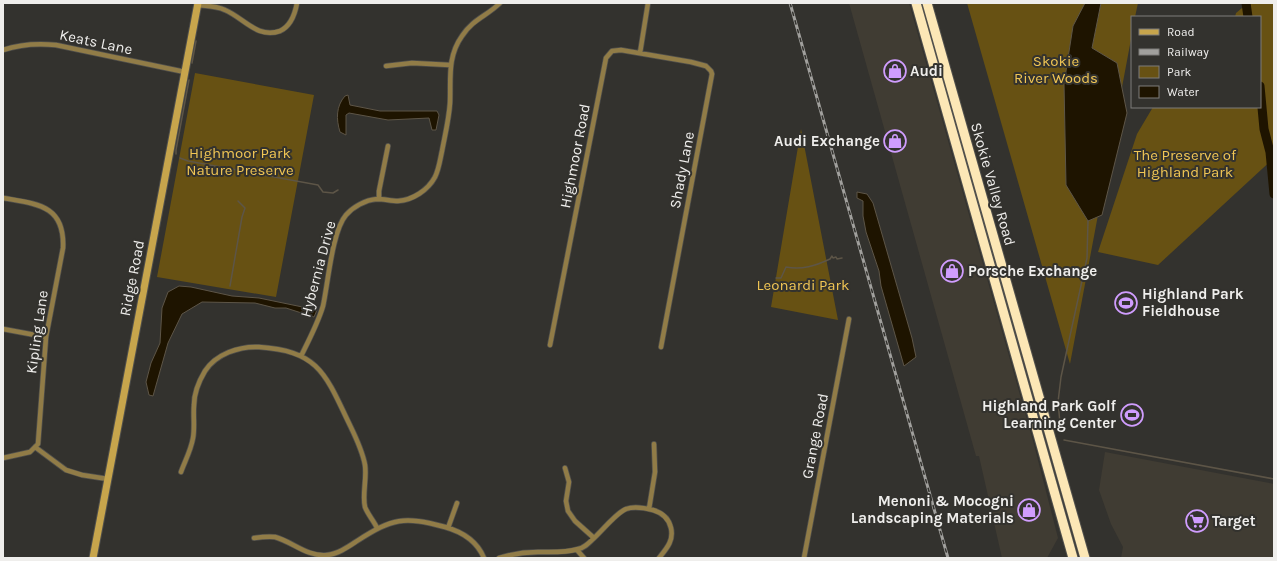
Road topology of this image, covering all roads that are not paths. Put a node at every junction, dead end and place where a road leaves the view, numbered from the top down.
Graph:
1 (297, 3) edge
2 (500, 3) edge
3 (648, 3) edge
4 (916, 3) edge
5 (927, 3) edge
6 (933, 3) edge
7 (197, 4) edge
8 (3, 50) edge
9 (640, 53) junction
10 (450, 64) junction
11 (386, 66) dead end
12 (185, 72) junction
13 (948, 78) junction
14 (388, 146) dead end
15 (3, 198) edge
16 (379, 199) junction
17 (849, 319) dead end
18 (3, 329) edge
19 (46, 337) junction
20 (550, 345) dead end
21 (661, 347) dead end
22 (301, 356) junction
23 (654, 444) dead end
24 (35, 447) junction
25 (3, 458) edge
26 (565, 468) dead end
27 (181, 472) dead end
28 (108, 479) junction
29 (457, 503) dead end
30 (649, 509) junction
31 (377, 528) junction
32 (448, 528) junction
33 (254, 538) dead end
34 (594, 538) junction
35 (577, 550) junction
36 (550, 552) junction
37 (93, 558) edge
38 (484, 558) edge
39 (499, 558) edge
40 (549, 558) edge
41 (584, 558) edge
42 (659, 558) edge
43 (804, 558) edge
44 (1073, 558) edge
45 (1084, 558) edge

1 - 7 street
2 - 10 street, Hybernia Drive
3 - 9 street
4 - 44 highway, Skokie Valley Road
5 - 13 highway, Skokie Valley Road
6 - 13 highway
7 - 12 street, Ridge Road
8 - 12 street, Keats Lane
9 - 20 street, Highmoor Road
9 - 21 street, Shady Lane
10 - 11 street
10 - 16 street, Hybernia Drive
12 - 28 street, Ridge Road
13 - 45 highway, Skokie Valley Road
14 - 16 street
15 - 19 street, Kipling Lane
16 - 22 street, Hybernia Drive
17 - 43 street, Grange Road
18 - 19 street
19 - 24 street, Kipling Lane
22 - 27 street
22 - 31 street
23 - 30 street
24 - 25 street
24 - 28 street
26 - 34 street
28 - 37 street, Ridge Road
29 - 32 street
30 - 34 street
30 - 42 street
31 - 32 street
31 - 33 street
32 - 38 street
34 - 35 street
35 - 36 street
35 - 41 street
36 - 39 street
36 - 40 street

